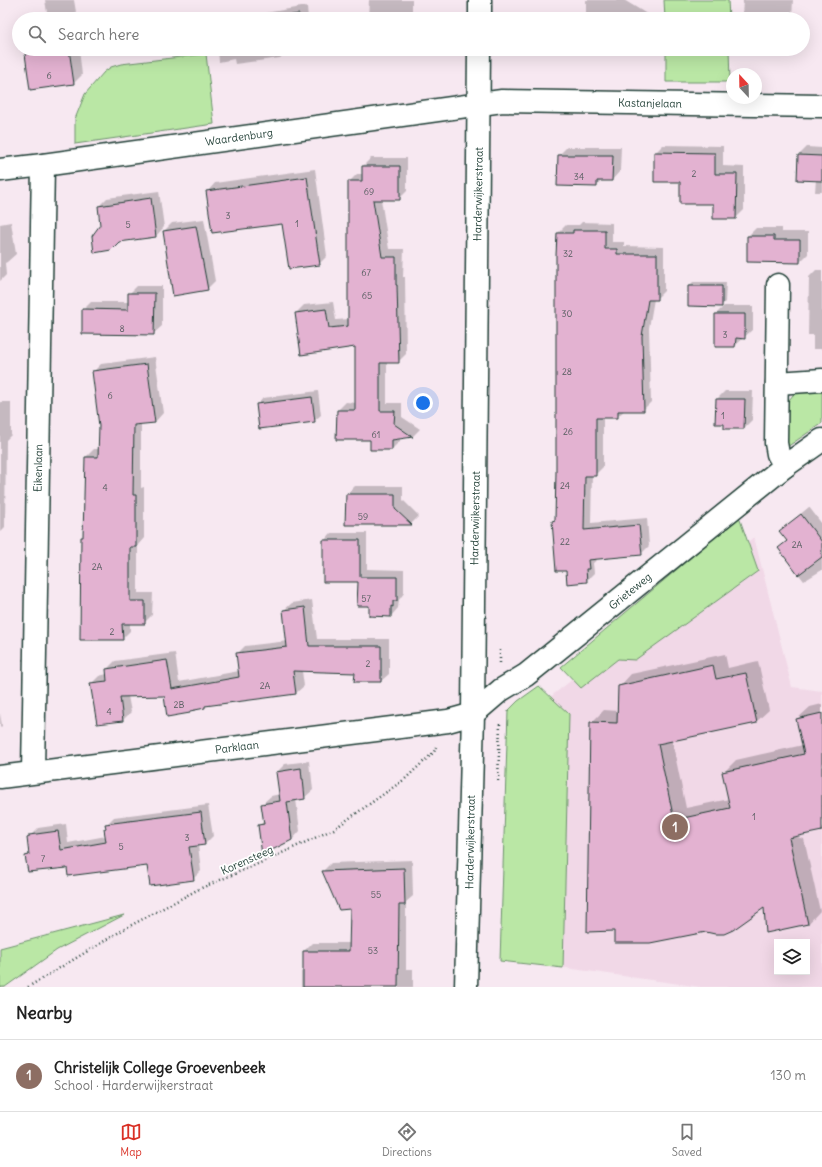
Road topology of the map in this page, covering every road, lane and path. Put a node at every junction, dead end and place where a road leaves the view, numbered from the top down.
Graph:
1 (480, 0) edge
2 (480, 12) edge
3 (479, 56) edge
4 (479, 104) junction
5 (822, 106) edge
6 (43, 165) junction
7 (0, 170) edge
8 (778, 285) dead end
9 (822, 380) edge
10 (777, 382) junction
11 (822, 440) edge
12 (785, 466) junction
13 (472, 714) junction
14 (448, 722) junction
15 (33, 772) junction
16 (0, 777) edge
17 (28, 987) edge
18 (466, 987) edge

1 - 2 street
3 - 4 street, Harderwijkerstraat
4 - 5 street, Kastanjelaan
4 - 6 street, Waardenburg
4 - 13 street, Harderwijkerstraat
6 - 7 street, Waardenburg
6 - 15 street, Eikenlaan
8 - 10 street
9 - 10 street
10 - 12 street
11 - 12 street, Grieteweg
12 - 13 street, Grieteweg
13 - 14 street, Parklaan
13 - 18 street, Harderwijkerstraat
14 - 15 street, Parklaan
14 - 17 path, Korensteeg
15 - 16 street, Parklaan

